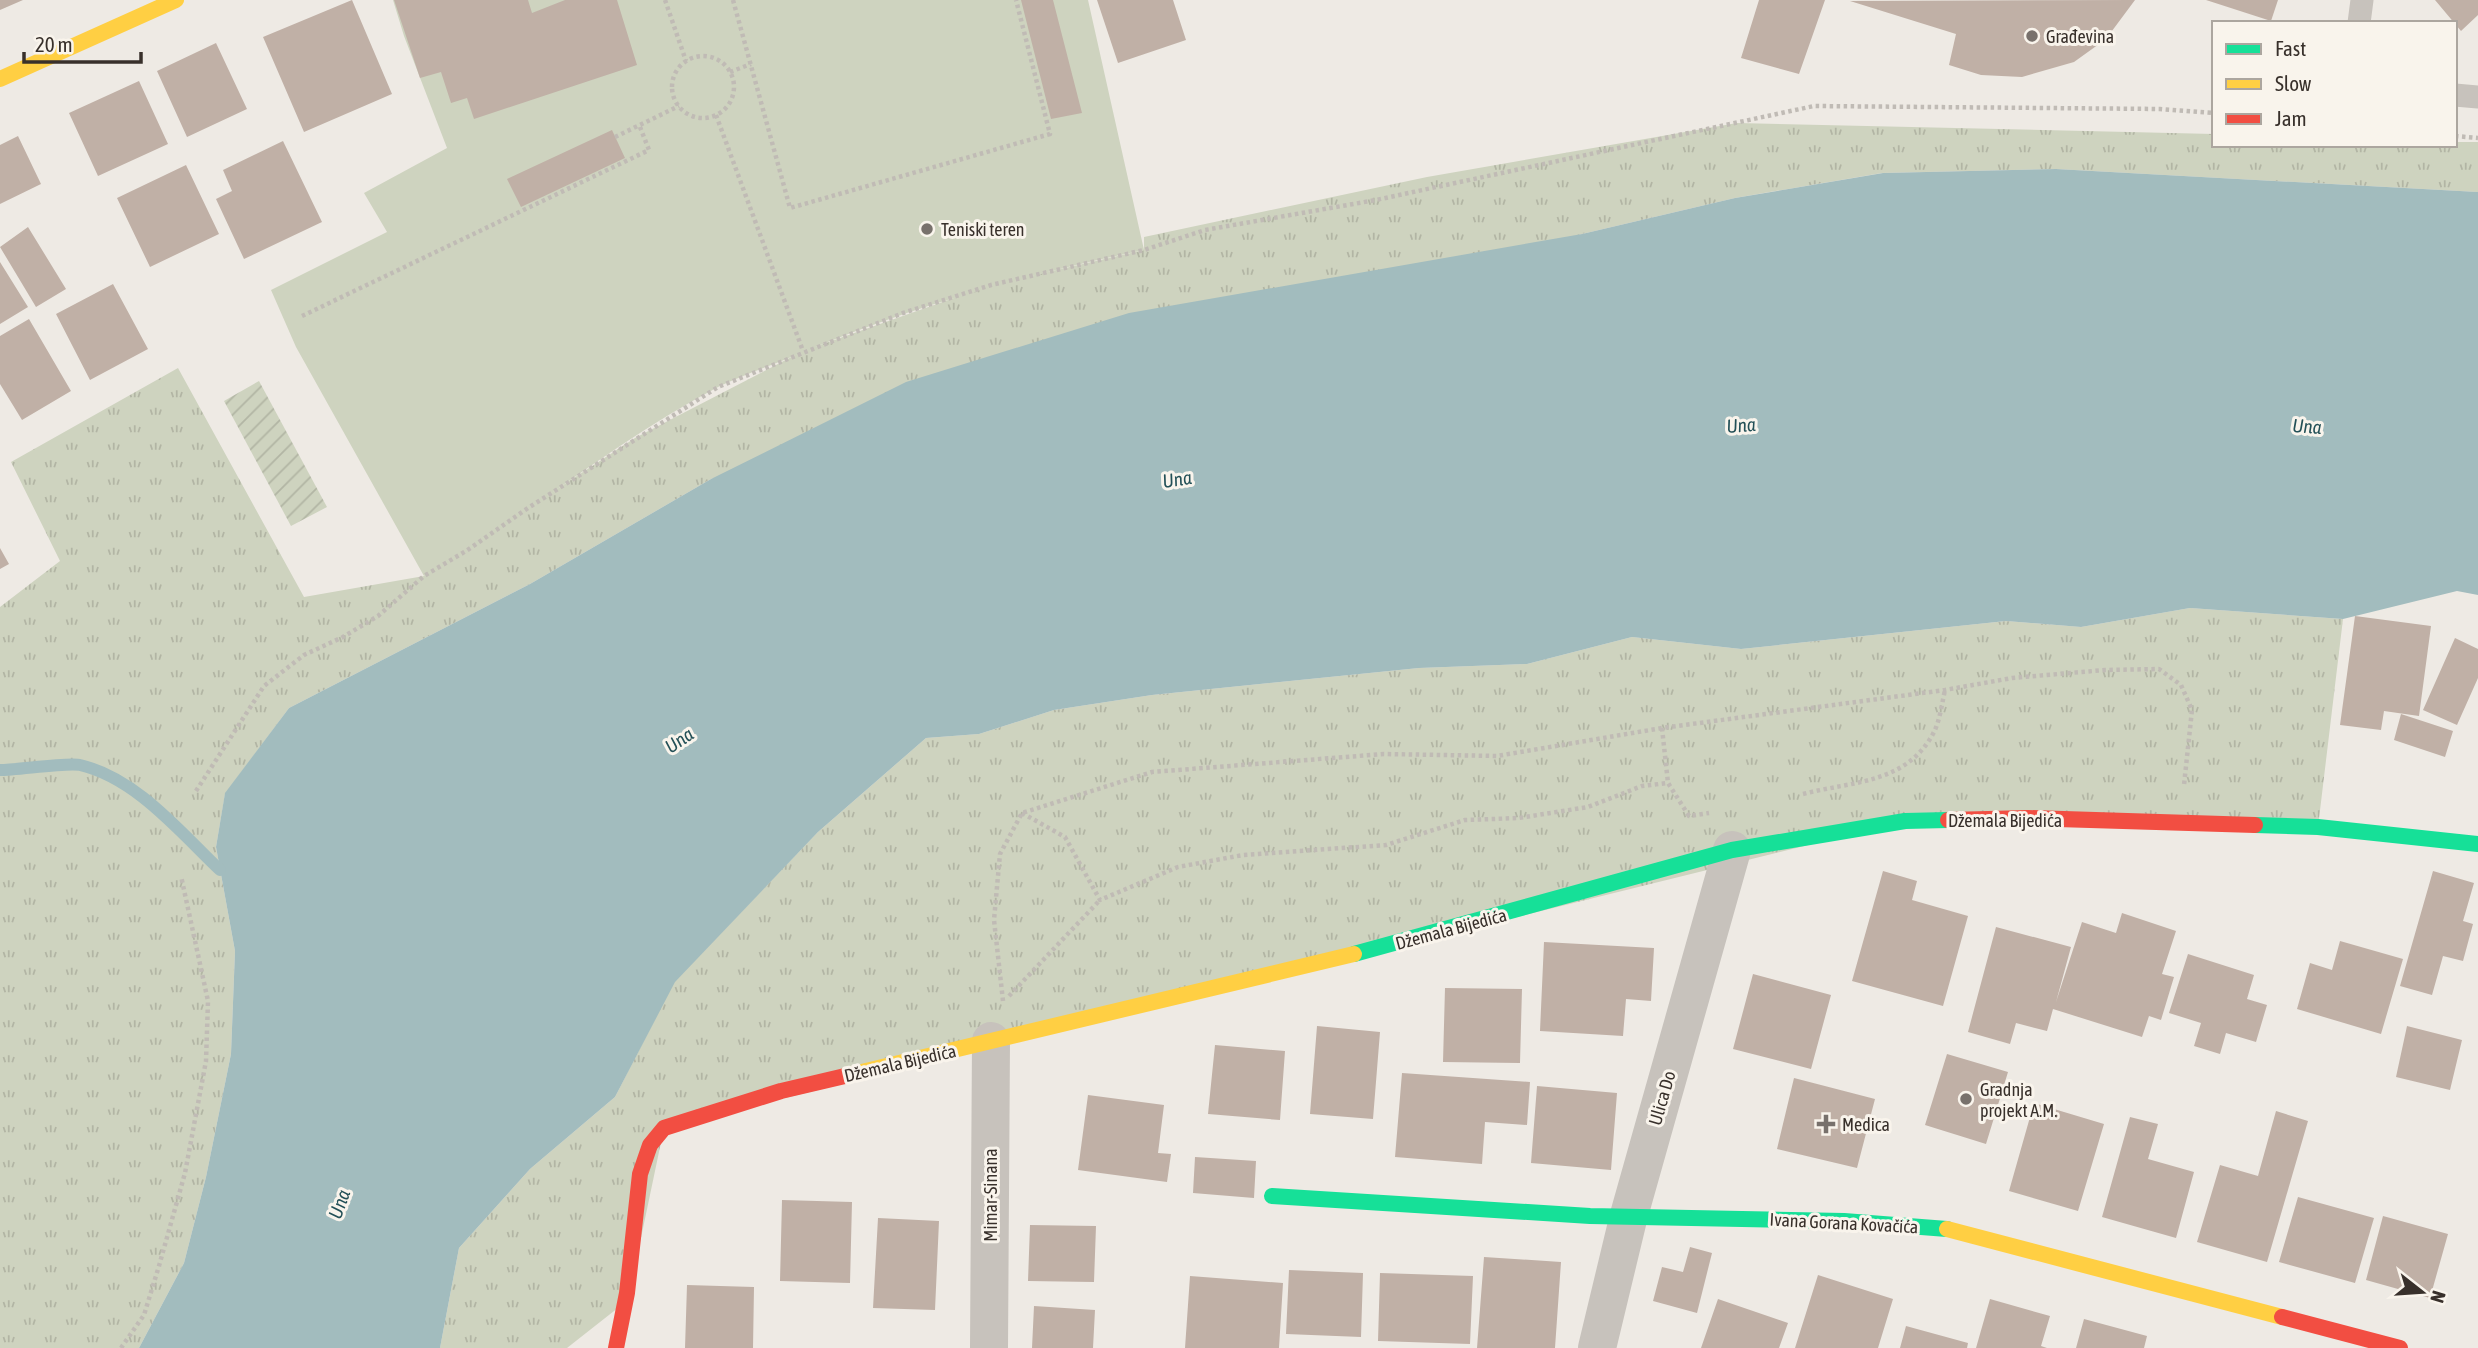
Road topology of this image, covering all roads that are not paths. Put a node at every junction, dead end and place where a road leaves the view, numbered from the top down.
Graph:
1 (176, 0) edge
2 (2362, 0) edge
3 (2359, 21) edge
4 (0, 79) edge
5 (2457, 95) edge
6 (2478, 97) edge
7 (2478, 844) edge
8 (1732, 850) junction
9 (991, 1041) junction
10 (1272, 1196) dead end
11 (1629, 1214) junction
12 (616, 1348) edge
13 (989, 1348) edge
14 (1597, 1348) edge
15 (2400, 1348) edge

1 - 4 street
2 - 3 lane
5 - 6 lane
7 - 8 street, Džemala Bijedića
8 - 9 street, Džemala Bijedića
8 - 11 street, Ulica Do
9 - 12 street, Džemala Bijedića
9 - 13 street, Mimar-Sinana
10 - 11 street, Ivana Gorana Kovačića
11 - 14 street, Ulica Do
11 - 15 street, Ivana Gorana Kovačića

